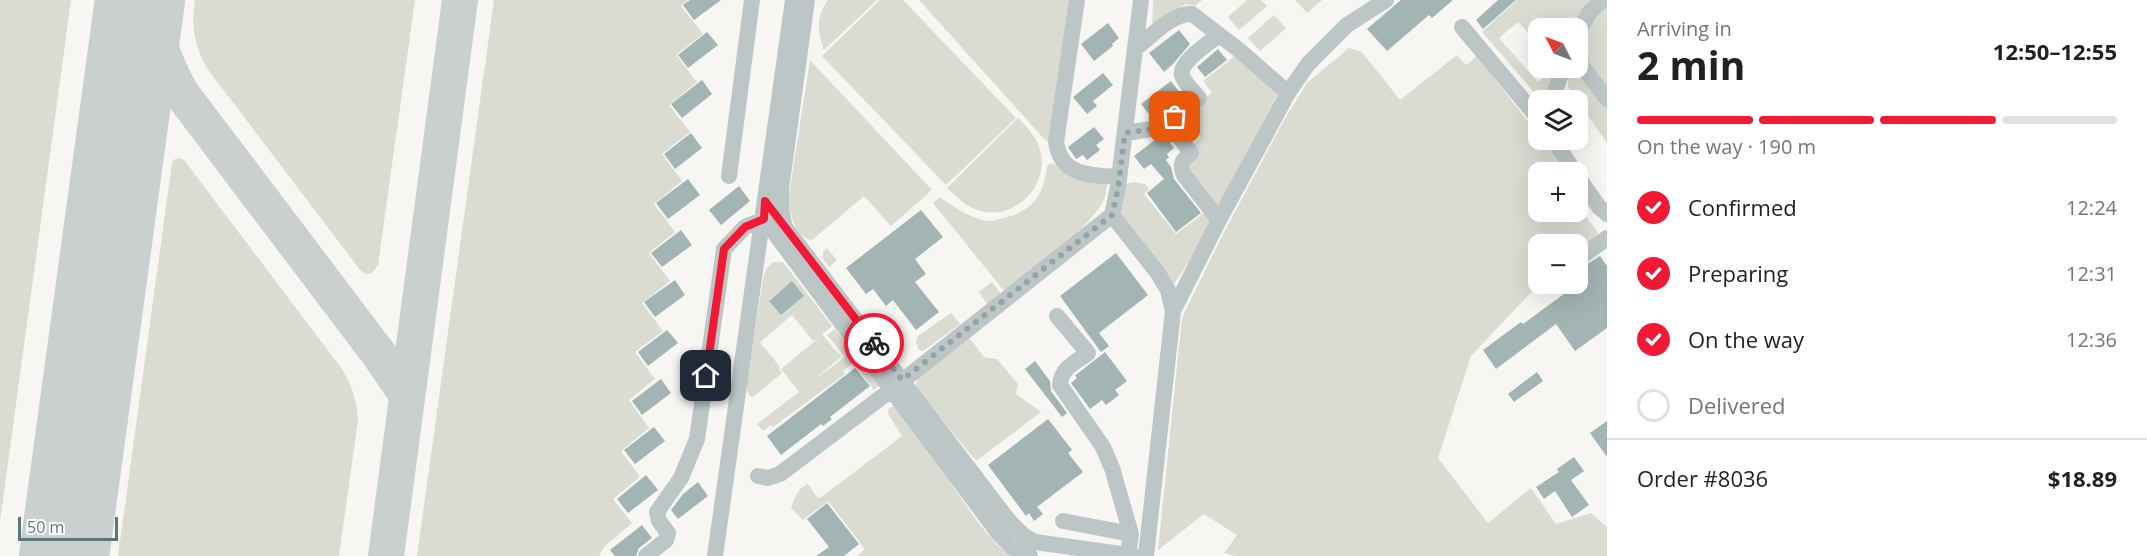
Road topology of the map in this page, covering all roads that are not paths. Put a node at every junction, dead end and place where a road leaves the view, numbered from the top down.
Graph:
1 (752, 0) edge
2 (793, 0) edge
3 (807, 0) edge
4 (1077, 0) edge
5 (1141, 0) edge
6 (1386, 0) edge
7 (1602, 0) edge
8 (1586, 18) edge
9 (1462, 27) dead end
10 (1219, 35) junction
11 (1136, 48) junction
12 (1588, 74) edge
13 (1288, 93) junction
14 (1607, 99) edge
15 (1528, 105) edge
16 (1171, 126) junction
17 (1125, 133) junction
18 (729, 176) dead end
19 (1118, 177) junction
20 (1588, 191) edge
21 (765, 201) junction
22 (1603, 211) edge
23 (1112, 215) junction
24 (764, 219) junction
25 (1220, 220) junction
26 (1607, 232) edge
27 (786, 235) junction
28 (1607, 238) edge
29 (1588, 252) edge
30 (1173, 311) junction
31 (1057, 316) dead end
32 (896, 385) junction
33 (758, 476) dead end
34 (1063, 521) dead end
35 (1131, 534) junction
36 (646, 556) edge
37 (715, 556) edge
38 (1030, 556) edge
39 (1132, 556) edge
40 (1146, 556) edge

1 - 18 lane
2 - 21 lane
3 - 27 lane
4 - 19 lane
5 - 11 lane
6 - 13 lane
7 - 8 lane
9 - 15 lane
10 - 11 lane
10 - 13 lane
10 - 16 lane
11 - 17 lane
12 - 14 lane
13 - 25 lane
16 - 17 lane
16 - 25 lane
17 - 19 lane
19 - 23 lane
20 - 22 lane
21 - 24 lane
21 - 27 lane
22 - 26 lane
23 - 30 lane
23 - 32 lane
24 - 27 lane
24 - 36 lane
24 - 37 lane
25 - 30 lane
27 - 32 lane
28 - 29 lane
30 - 40 lane
31 - 35 lane
32 - 33 lane
32 - 38 lane
32 - 39 lane
34 - 35 lane
35 - 39 lane

